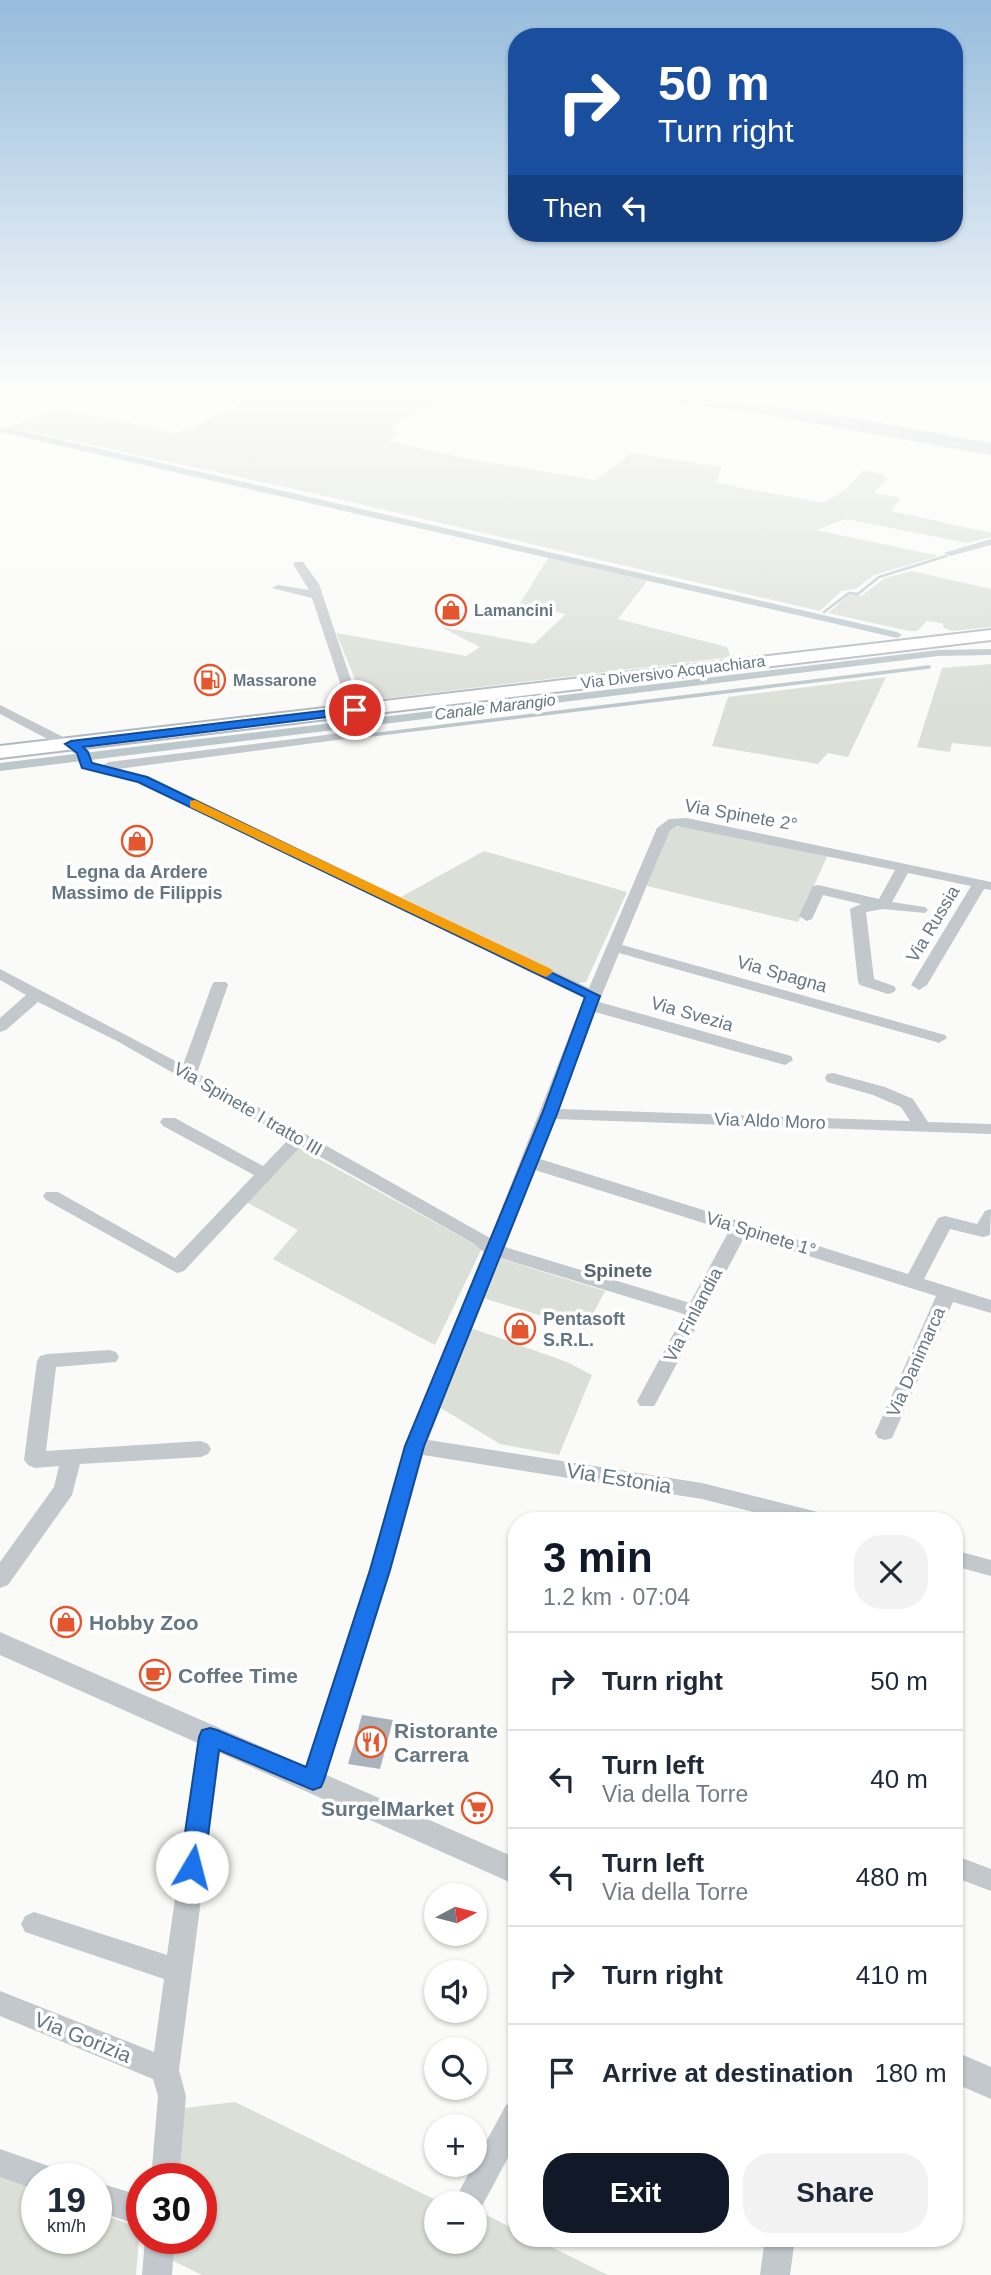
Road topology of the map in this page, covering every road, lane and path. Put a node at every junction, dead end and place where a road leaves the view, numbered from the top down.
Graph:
1 (991, 542) edge
2 (950, 553) dead end
3 (299, 564) dead end
4 (278, 588) dead end
5 (316, 594) junction
6 (991, 635) edge
7 (0, 709) edge
8 (355, 710) junction
9 (352, 734) dead end
10 (0, 752) edge
11 (84, 757) junction
12 (904, 867) junction
13 (986, 884) edge
14 (883, 905) junction
15 (920, 911) dead end
16 (807, 916) dead end
17 (614, 947) junction
18 (0, 974) edge
19 (220, 985) dead end
20 (919, 985) dead end
21 (888, 989) dead end
22 (36, 995) junction
23 (591, 1000) junction
24 (0, 1027) edge
25 (939, 1038) dead end
26 (785, 1060) dead end
27 (188, 1075) junction
28 (833, 1078) dead end
29 (550, 1114) junction
30 (169, 1122) dead end
31 (923, 1127) junction
32 (991, 1129) edge
33 (299, 1138) junction
34 (530, 1162) junction
35 (263, 1173) junction
36 (52, 1196) dead end
37 (991, 1215) edge
38 (739, 1229) junction
39 (493, 1250) junction
40 (914, 1281) junction
41 (948, 1292) junction
42 (991, 1307) edge
43 (694, 1311) junction
44 (109, 1357) dead end
45 (647, 1401) dead end
46 (885, 1433) dead end
47 (415, 1446) junction
48 (201, 1449) dead end
49 (71, 1457) junction
50 (787, 1512) edge
51 (963, 1560) edge
52 (991, 1568) edge
53 (0, 1579) edge
54 (0, 1643) edge
55 (210, 1737) junction
56 (313, 1780) junction
57 (508, 1868) edge
58 (963, 1869) edge
59 (991, 1880) edge
60 (34, 1924) dead end
61 (178, 1971) junction
62 (0, 2003) edge
63 (165, 2070) junction
64 (963, 2071) edge
65 (991, 2083) edge
66 (508, 2130) edge
67 (0, 2162) edge
68 (166, 2163) edge
69 (21, 2170) edge
70 (475, 2191) edge
71 (779, 2247) edge
72 (159, 2254) edge
73 (157, 2275) edge
74 (775, 2275) edge

1 - 2 street
3 - 5 street
4 - 5 street
5 - 8 street
6 - 8 main road, Via Diversivo Acquachiara
7 - 11 street, Via Svezia
8 - 11 main road, Via Diversivo Acquachiara
9 - 11 street
10 - 11 main road, Via Diversivo Acquachiara
11 - 23 street, Via Svezia
12 - 13 street, Via Spinete 2°
12 - 14 street
12 - 17 street, Via Spinete 2°
13 - 20 street, Via Russia
14 - 15 street
14 - 16 street
14 - 21 street
17 - 23 street, Via Spinete 2°
17 - 25 street, Via Spagna
18 - 22 street, Via Spinete I tratto III
19 - 27 street
22 - 24 street
22 - 27 street, Via Spinete I tratto III
23 - 26 street, Via Svezia
23 - 29 street, Via Spinete 2°
27 - 33 street, Via Spinete I tratto III
28 - 31 street
29 - 31 street, Via Aldo Moro
29 - 34 street, Via Spinete 2°
30 - 35 street
31 - 32 street, Via Aldo Moro
33 - 35 street
33 - 39 street, Via Spinete I tratto III
34 - 38 street, Via Spinete 1°
34 - 39 street, Via Spinete 2°
35 - 36 street
37 - 40 street
38 - 40 street, Via Spinete 1°
38 - 43 street, Via Finlandia
39 - 43 street, Via Spinete I tratto III
39 - 47 street, Via Spinete 2°
40 - 41 street, Via Spinete 1°
41 - 42 street, Via Spinete 1°
41 - 46 street, Via Danimarca
43 - 45 street, Via Finlandia
44 - 49 street
47 - 50 street, Via Estonia
47 - 56 street, Via Spinete 2°
48 - 49 street
49 - 53 street
51 - 52 street
54 - 55 street
55 - 56 street
55 - 61 street
56 - 57 street
58 - 59 street
60 - 61 street
61 - 63 street
62 - 63 street, Via Gorizia
63 - 68 street
64 - 65 street
66 - 70 street
67 - 69 street
71 - 74 street
72 - 73 street

